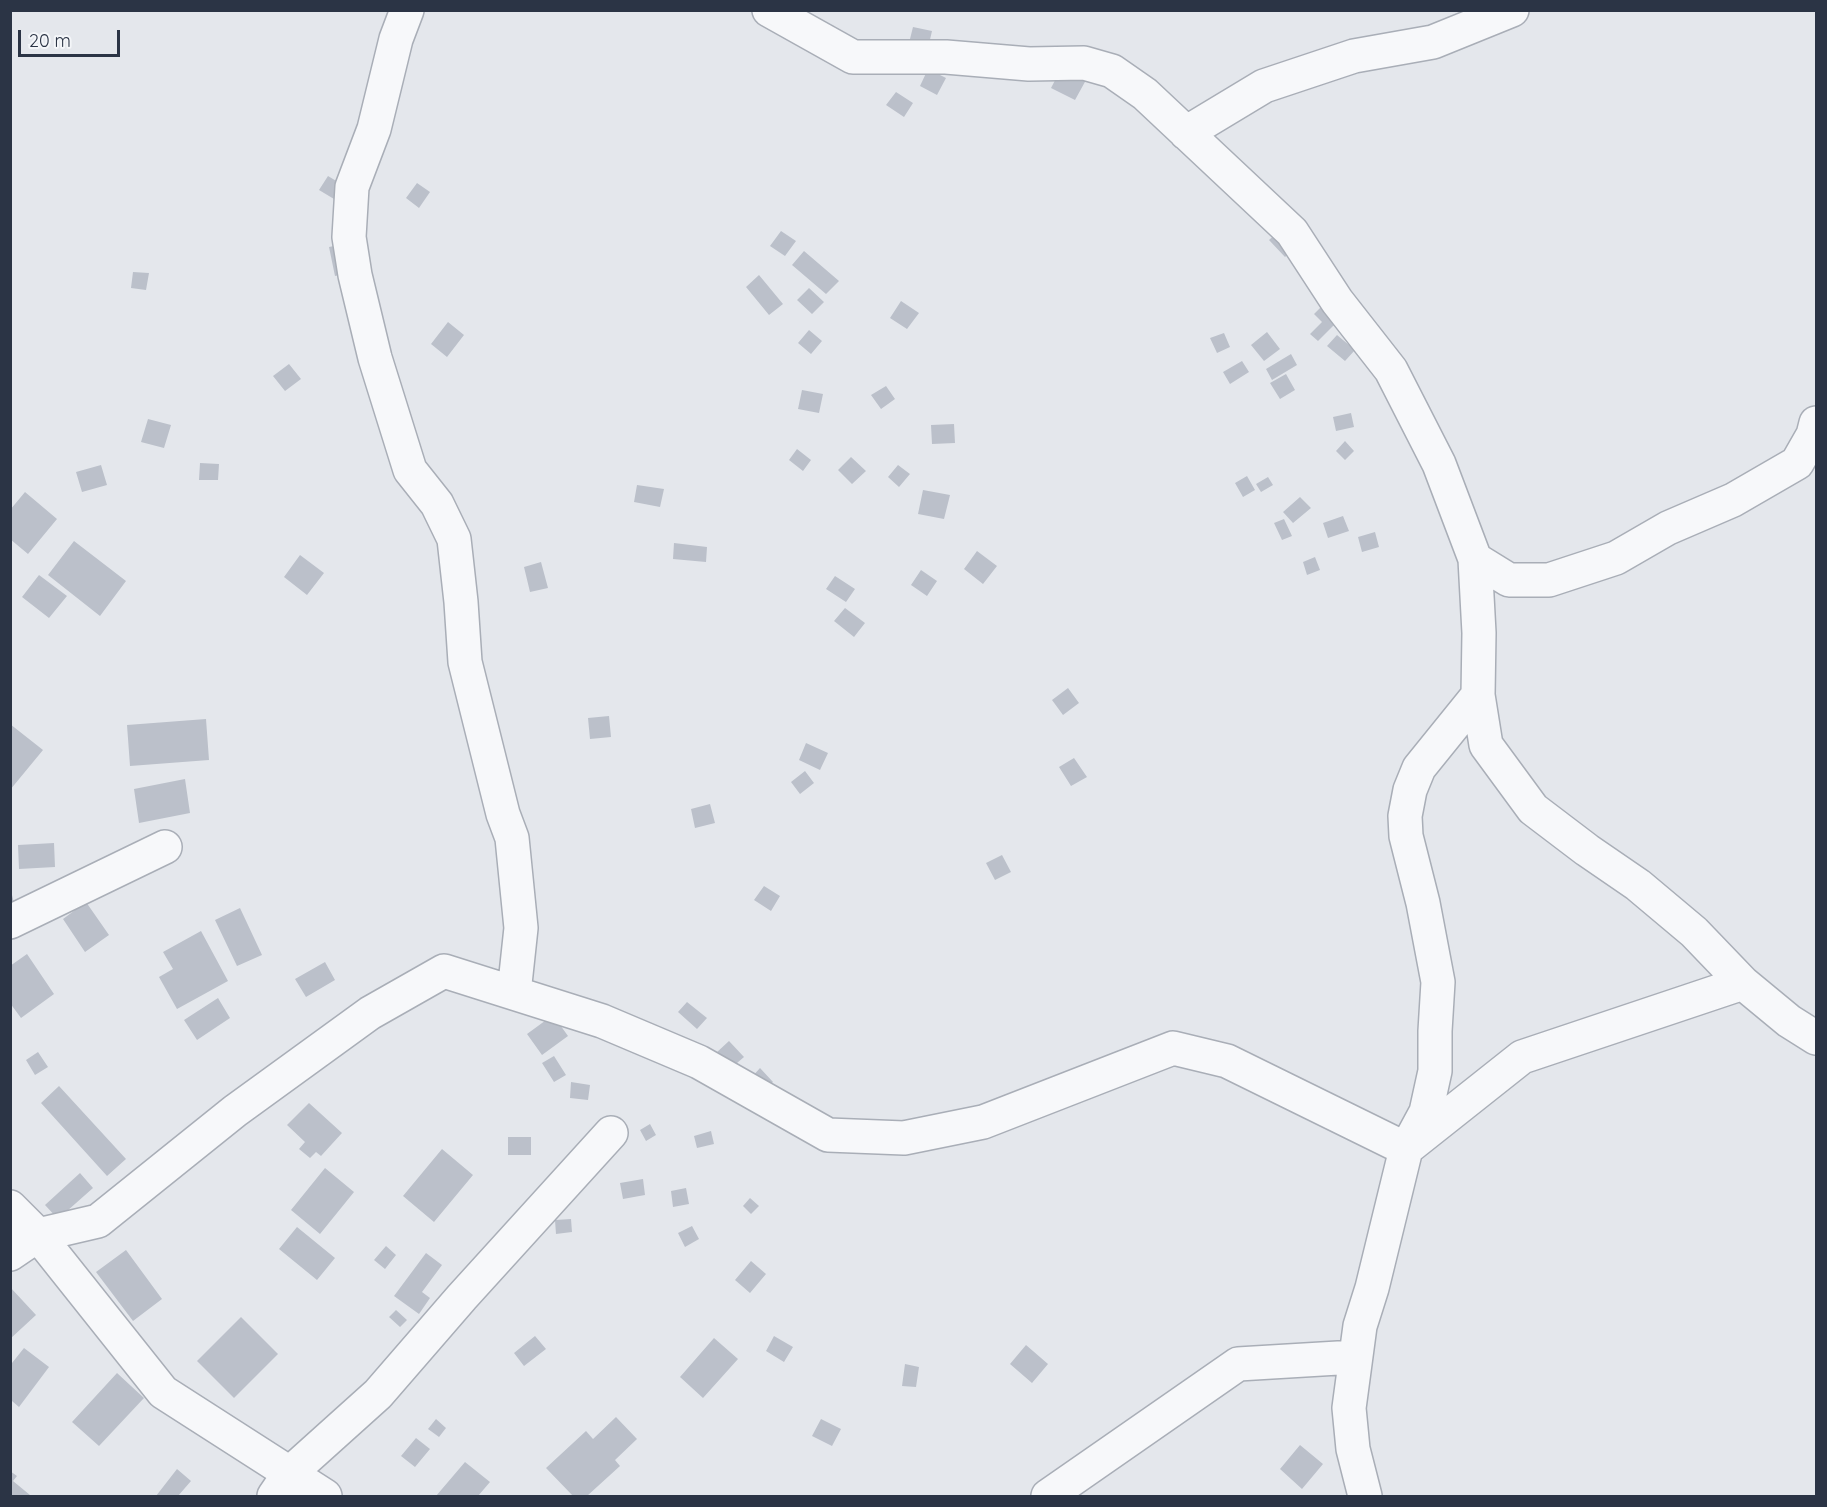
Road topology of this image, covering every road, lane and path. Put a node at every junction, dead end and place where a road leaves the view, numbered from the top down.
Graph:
1 (407, 10) edge
2 (770, 10) edge
3 (1512, 10) edge
4 (1186, 134) junction
5 (1816, 423) edge
6 (1475, 559) junction
7 (1478, 695) junction
8 (165, 847) dead end
9 (10, 922) edge
10 (1743, 984) junction
11 (514, 993) junction
12 (1816, 1038) edge
13 (611, 1134) dead end
14 (1406, 1149) junction
15 (10, 1207) edge
16 (38, 1235) junction
17 (10, 1254) edge
18 (1355, 1357) junction
19 (281, 1486) edge
20 (325, 1497) edge
21 (1048, 1497) edge
22 (1365, 1497) edge

1 - 11 street
2 - 4 street
3 - 4 street
4 - 6 street
5 - 6 street
6 - 7 street
7 - 10 street
7 - 14 street
8 - 9 street
10 - 12 street
10 - 14 street
11 - 14 street
11 - 16 street
13 - 19 street
14 - 18 street
15 - 16 street
16 - 17 street
16 - 19 street
18 - 21 street
18 - 22 street
19 - 20 street

